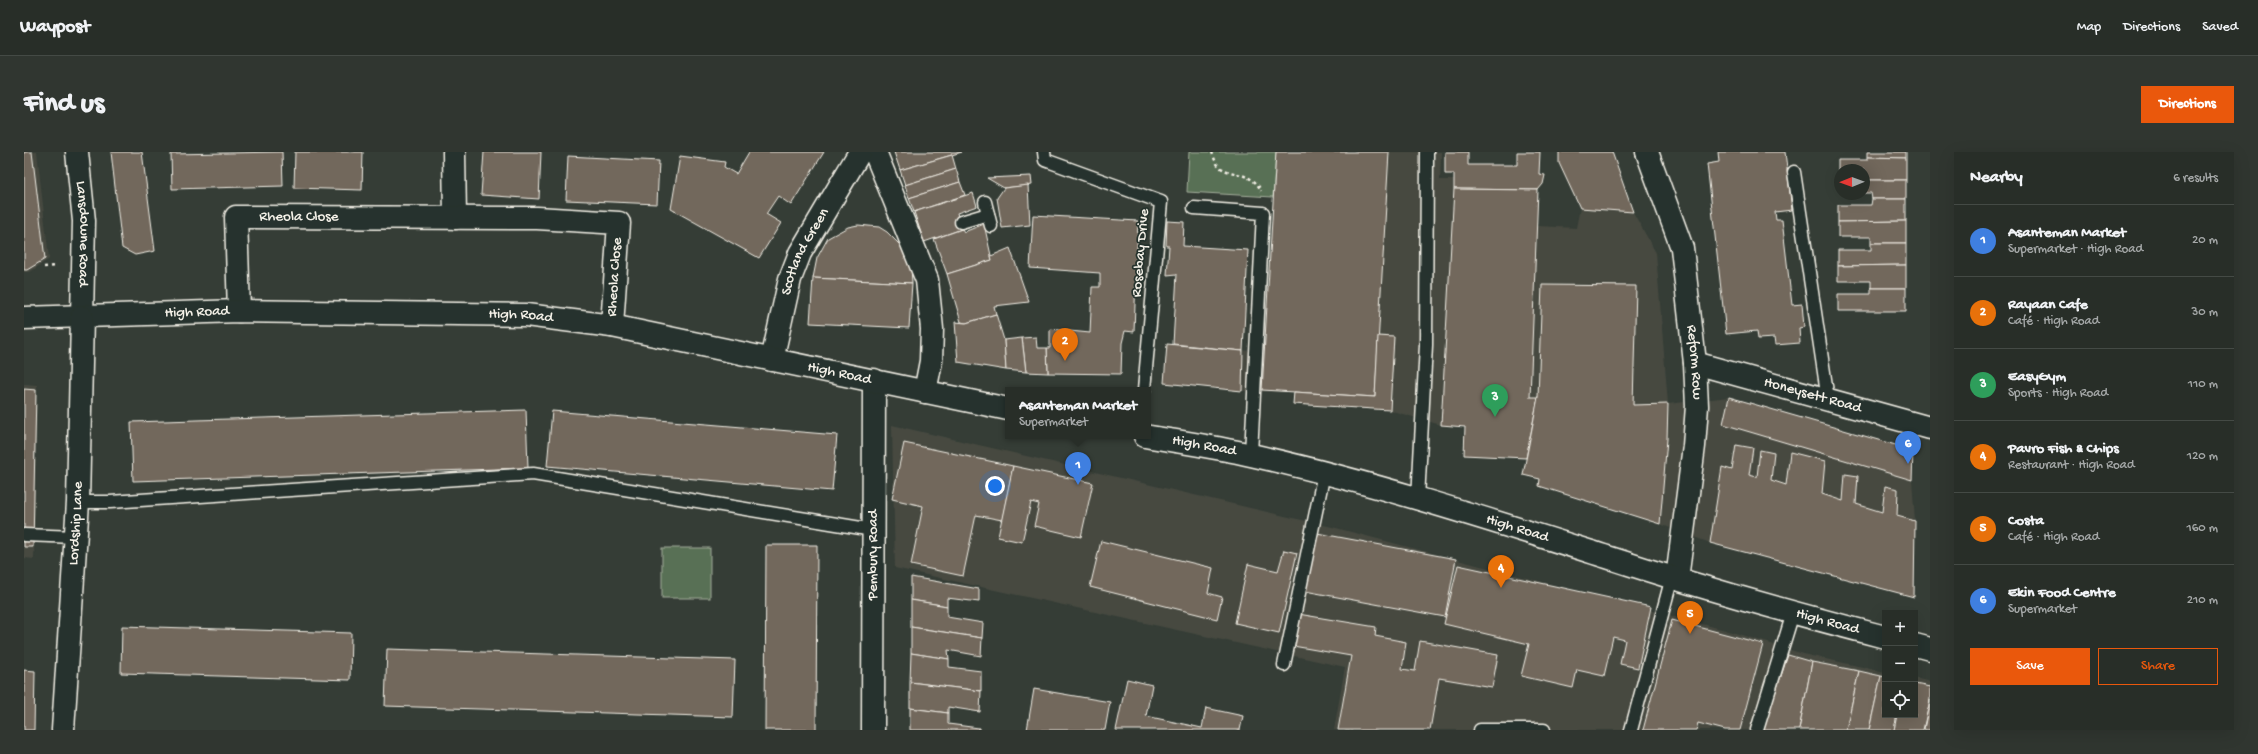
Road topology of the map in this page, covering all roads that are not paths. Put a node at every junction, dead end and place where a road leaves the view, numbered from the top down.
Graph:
1 (77, 152) edge
2 (454, 152) edge
3 (860, 152) edge
4 (875, 152) edge
5 (1044, 152) edge
6 (1427, 152) edge
7 (1646, 152) edge
8 (1794, 172) dead end
9 (985, 202) dead end
10 (1194, 208) dead end
11 (455, 218) junction
12 (961, 222) dead end
13 (239, 311) junction
14 (82, 316) junction
15 (24, 318) edge
16 (612, 326) junction
17 (772, 360) junction
18 (1695, 362) junction
19 (874, 380) junction
20 (1144, 387) edge
21 (925, 392) junction
22 (1828, 399) junction
23 (1005, 408) edge
24 (1930, 428) edge
25 (1151, 437) edge
26 (1251, 454) junction
27 (1324, 473) junction
28 (1418, 499) junction
29 (78, 502) junction
30 (874, 530) junction
31 (24, 535) edge
32 (76, 537) junction
33 (1675, 578) junction
34 (1793, 613) junction
35 (1882, 636) edge
36 (1918, 646) edge
37 (1930, 649) edge
38 (1284, 665) dead end
39 (63, 730) edge
40 (873, 730) edge
41 (1480, 730) edge
42 (1544, 730) edge
43 (1631, 730) edge
44 (1757, 730) edge

1 - 14 street, Lansdowne Road
2 - 11 street
3 - 17 street, Scotland Green
4 - 21 street
5 - 20 lane, Rosebay Drive
6 - 28 lane
7 - 18 street, Reform Row
8 - 22 lane
9 - 12 lane
10 - 26 lane
11 - 13 street, Rheola Close
11 - 16 street, Rheola Close
13 - 14 street, High Road
13 - 16 street, High Road
14 - 15 street, High Road
14 - 29 street, Lordship Lane
16 - 17 street, High Road
17 - 19 street, High Road
18 - 22 street, Honeysett Road
18 - 33 street, Reform Row
19 - 21 street, High Road
19 - 30 street, Pembury Road
21 - 23 street, High Road
22 - 24 street, Honeysett Road
25 - 26 street, High Road
26 - 27 street, High Road
27 - 28 street, High Road
27 - 38 lane
28 - 33 street, High Road
29 - 30 lane
29 - 32 street, Lordship Lane
30 - 40 street, Pembury Road
31 - 32 lane
32 - 39 street, Lordship Lane
33 - 34 street, High Road
33 - 43 lane
34 - 35 street, High Road
34 - 44 lane
36 - 37 street
41 - 42 lane

